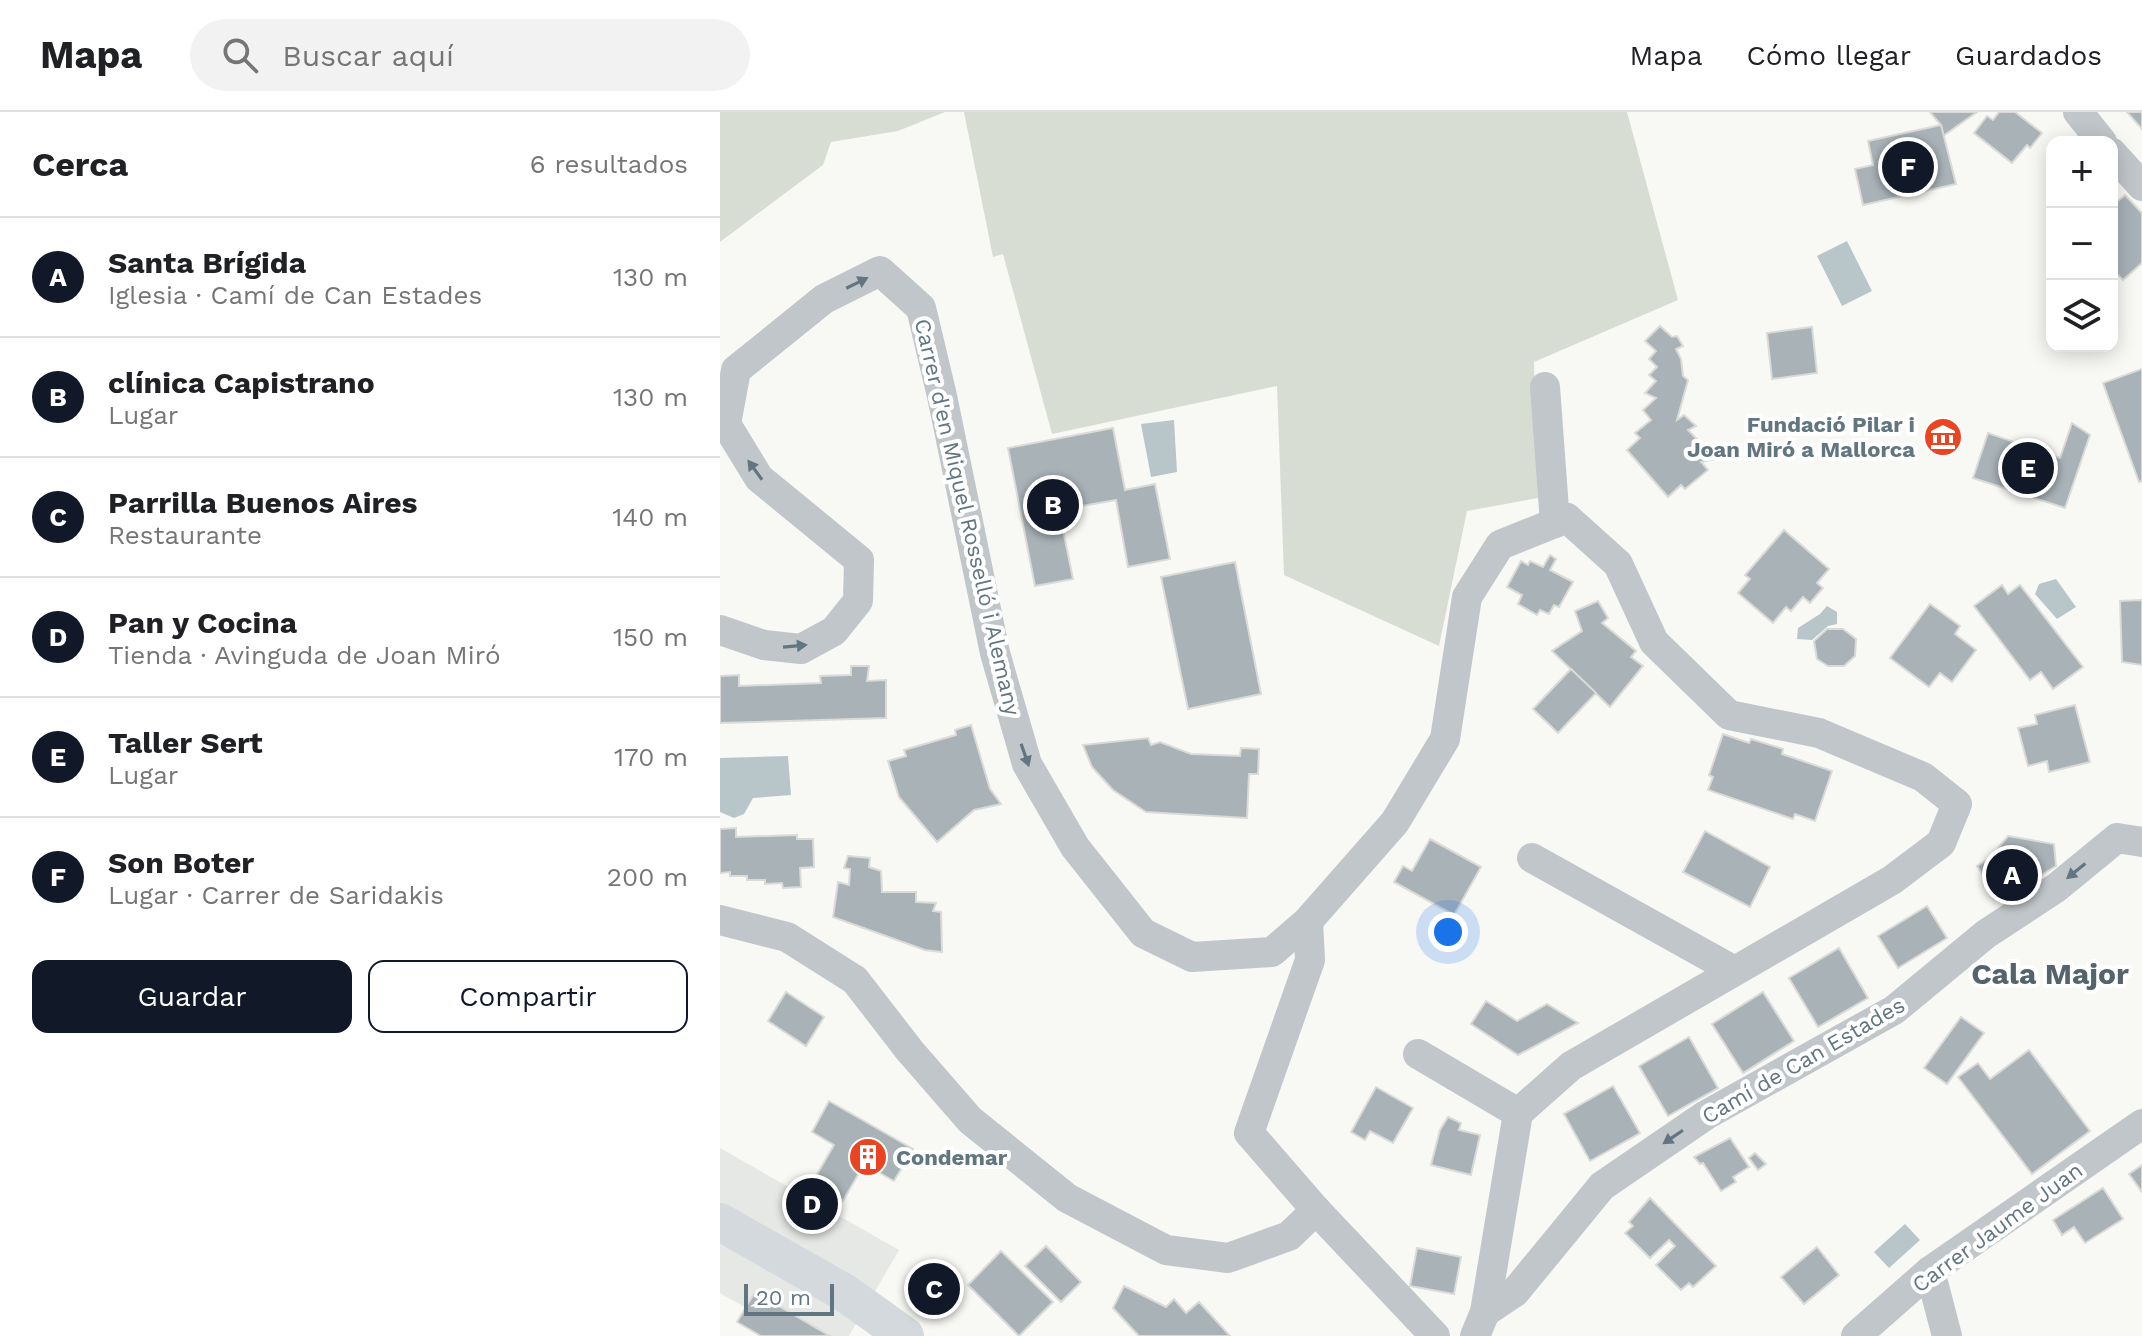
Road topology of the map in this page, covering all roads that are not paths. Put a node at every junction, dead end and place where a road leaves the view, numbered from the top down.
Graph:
1 (2078, 112) edge
2 (2097, 136) edge
3 (2118, 160) edge
4 (2142, 186) edge
5 (1545, 387) dead end
6 (1555, 523) junction
7 (720, 630) edge
8 (2142, 842) edge
9 (1532, 858) dead end
10 (720, 920) edge
11 (1308, 921) junction
12 (1733, 970) junction
13 (1418, 1054) dead end
14 (1518, 1113) junction
15 (2142, 1124) edge
16 (1316, 1210) junction
17 (720, 1222) edge
18 (1930, 1271) junction
19 (1480, 1324) edge
20 (905, 1336) edge
21 (1435, 1336) edge
22 (1856, 1336) edge
23 (1947, 1336) edge

1 - 2 street
3 - 4 street
5 - 6 street
6 - 11 street, Carrer d'en Miquel Rosselló i Alemany
6 - 12 street
7 -> 11 street, Carrer d'en Miquel Rosselló i Alemany
8 -> 19 street, Camí de Can Estades
9 - 12 street
10 - 16 street
11 - 16 street
12 - 14 street
13 - 14 street
14 - 19 street
15 - 18 street, Carrer Jaume Juan
16 - 21 street
17 - 20 main road
18 - 22 street, Carrer Jaume Juan
18 - 23 street

